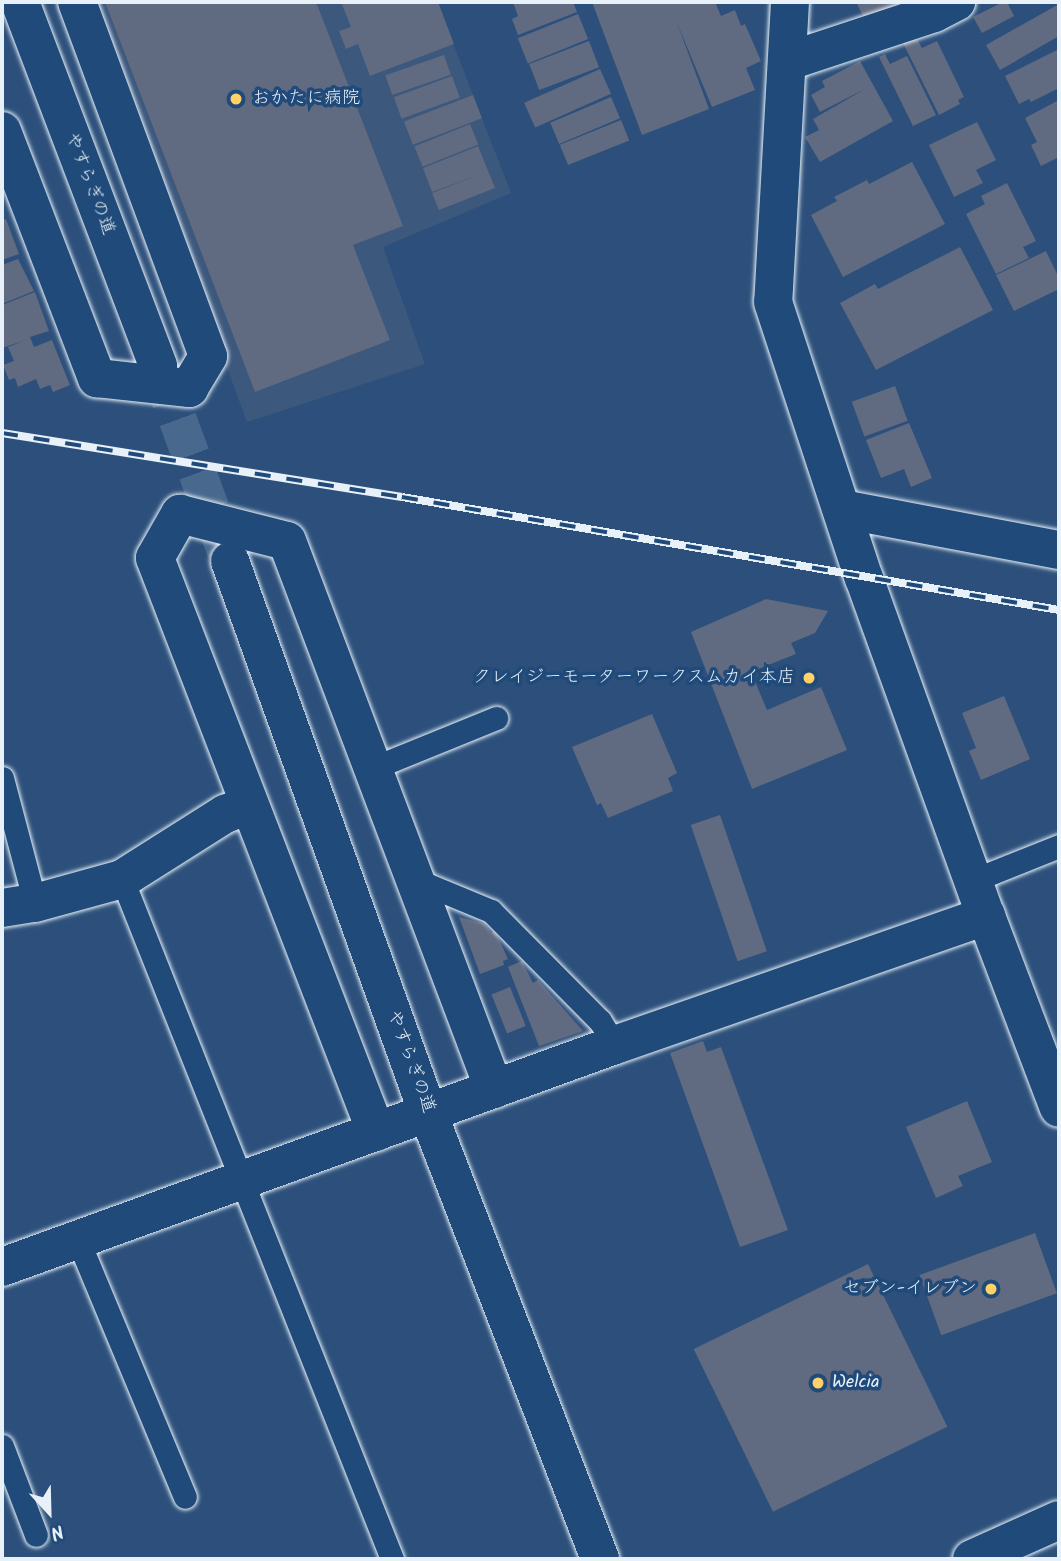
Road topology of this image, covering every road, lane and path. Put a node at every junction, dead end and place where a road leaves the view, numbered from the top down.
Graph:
1 (20, 2) edge
2 (77, 2) edge
3 (790, 2) edge
4 (956, 2) edge
5 (789, 61) junction
6 (2, 131) edge
7 (158, 366) tunnel mouth
8 (842, 509) junction
9 (1059, 550) edge
10 (230, 561) tunnel mouth
11 (496, 718) dead end
12 (373, 768) junction
13 (2, 778) edge
14 (249, 805) junction
15 (1059, 846) edge
16 (122, 880) junction
17 (416, 880) junction
18 (974, 880) junction
19 (19, 905) edge
20 (986, 916) junction
21 (614, 1045) junction
22 (494, 1089) junction
23 (1059, 1108) edge
24 (428, 1113) junction
25 (376, 1132) junction
26 (243, 1180) junction
27 (78, 1240) junction
28 (2, 1267) edge
29 (2, 1446) edge
30 (185, 1497) dead end
31 (1059, 1520) edge
32 (36, 1535) dead end
33 (391, 1559) edge
34 (600, 1559) edge
35 (972, 1559) edge

1 - 7 street, やすらぎの道
2 - 6 street
3 - 5 street
4 - 5 street
5 - 8 street
8 - 9 street
8 - 18 street
10 - 24 street, やすらぎの道
11 - 12 lane
12 - 14 street
12 - 17 street
13 - 19 lane
14 - 16 street
14 - 25 street
15 - 18 lane
16 - 19 street
16 - 26 lane
17 - 21 lane
17 - 22 street
18 - 20 street
20 - 21 street
20 - 23 street
21 - 22 street
22 - 24 street
24 - 25 street
24 - 34 street, やすらぎの道
25 - 26 street
26 - 27 street
26 - 33 lane
27 - 28 street
27 - 30 lane
29 - 32 lane
31 - 35 street

